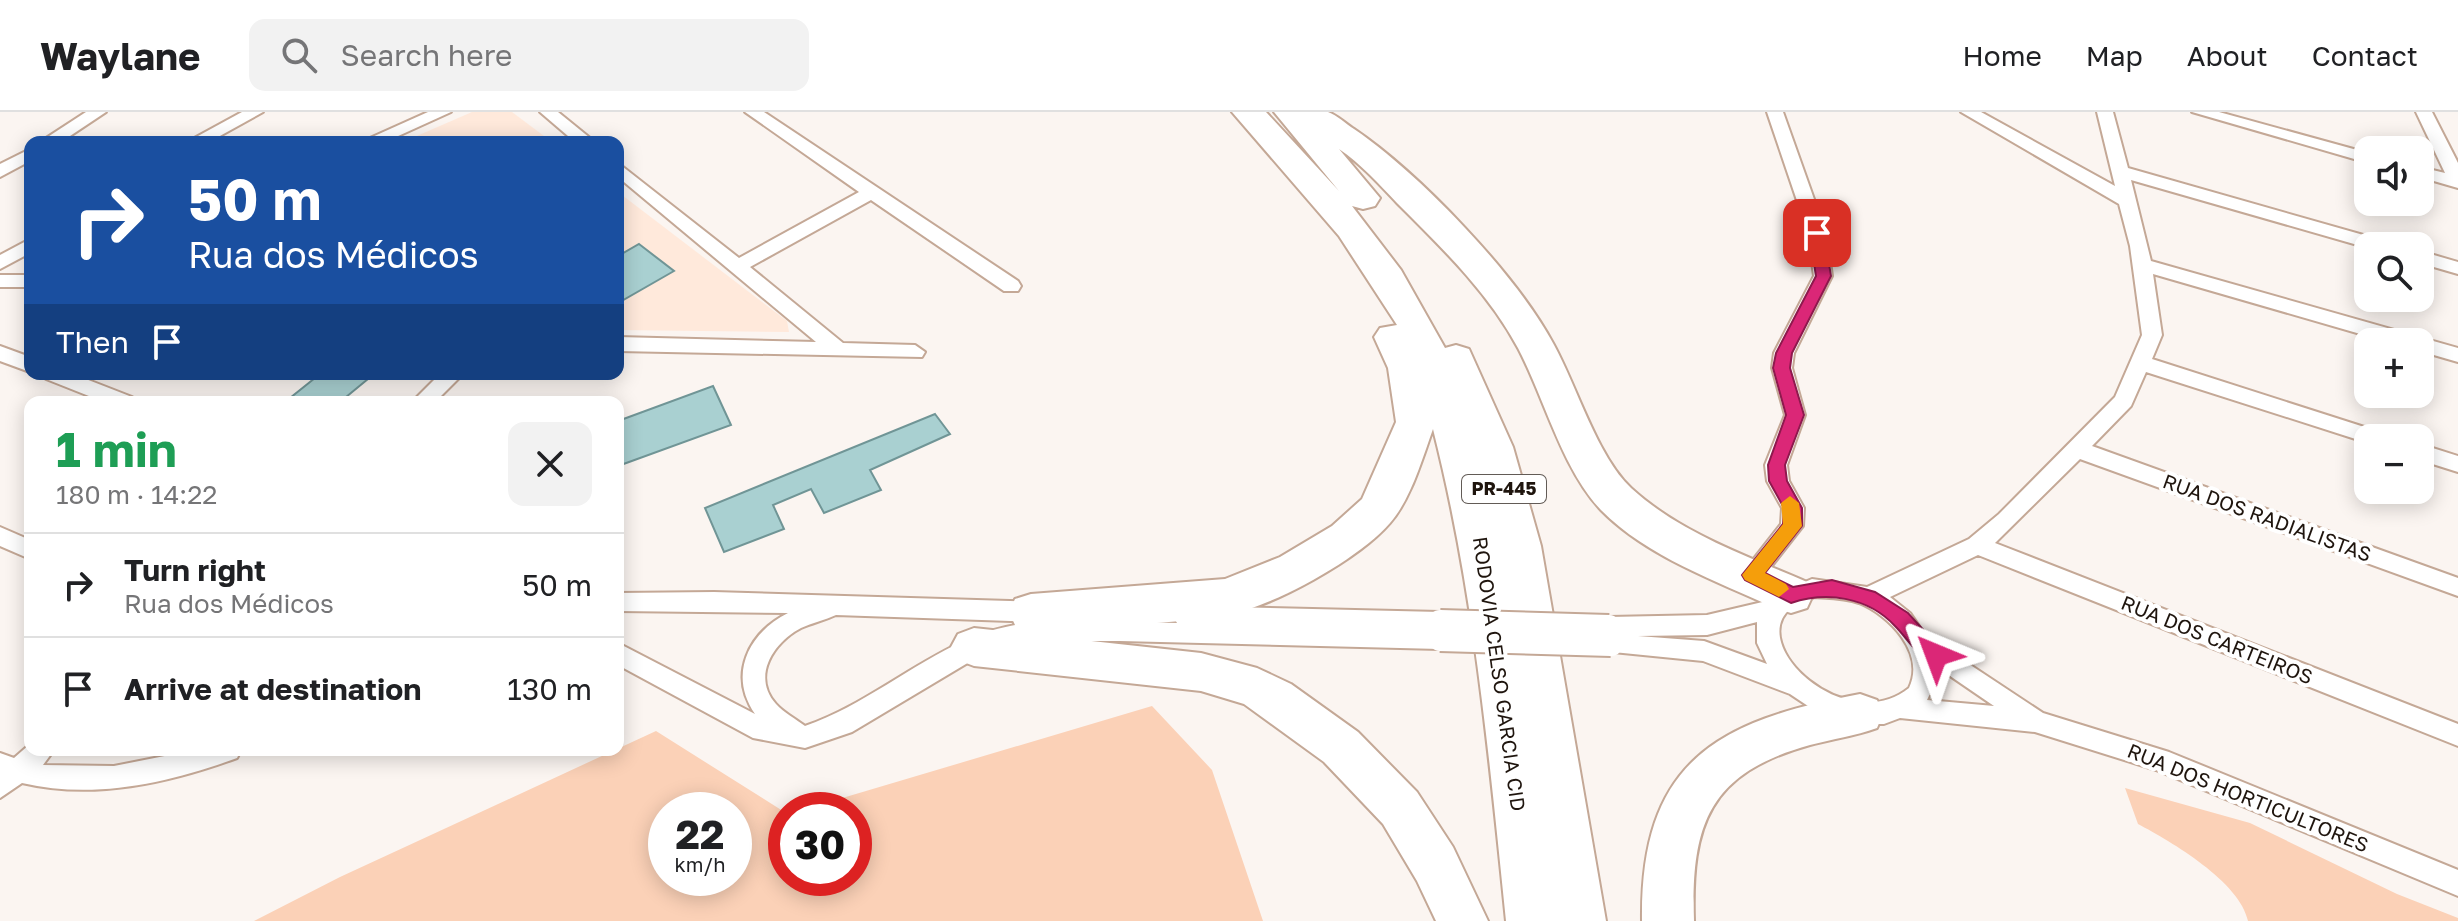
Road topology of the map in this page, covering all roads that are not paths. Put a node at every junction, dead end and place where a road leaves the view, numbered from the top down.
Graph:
1 (98, 112) edge
2 (255, 112) edge
3 (443, 112) edge
4 (548, 112) edge
5 (753, 112) edge
6 (1248, 112) edge
7 (1290, 112) edge
8 (1307, 112) edge
9 (1775, 112) edge
10 (1969, 112) edge
11 (2105, 112) edge
12 (2200, 112) edge
13 (2424, 112) edge
14 (59, 136) edge
15 (208, 136) edge
16 (385, 136) edge
17 (578, 136) edge
18 (2354, 154) edge
19 (24, 158) edge
20 (2120, 171) junction
21 (0, 172) edge
22 (624, 173) edge
23 (2434, 175) edge
24 (2458, 181) edge
25 (872, 192) junction
26 (1328, 199) junction
27 (2128, 201) junction
28 (2354, 238) edge
29 (24, 249) edge
30 (2434, 261) edge
31 (0, 263) edge
32 (740, 265) junction
33 (2142, 265) junction
34 (2458, 268) edge
35 (0, 281) edge
36 (24, 281) edge
37 (1011, 286) dead end
38 (2363, 328) edge
39 (624, 344) edge
40 (2434, 348) edge
41 (837, 349) junction
42 (915, 352) dead end
43 (0, 353) edge
44 (2458, 355) edge
45 (24, 361) edge
46 (2140, 363) junction
47 (68, 380) edge
48 (446, 380) edge
49 (110, 396) edge
50 (429, 396) edge
51 (2354, 431) edge
52 (2077, 449) junction
53 (2434, 456) edge
54 (2458, 464) edge
55 (0, 536) edge
56 (1977, 545) junction
57 (24, 547) edge
58 (1752, 575) junction
59 (2458, 587) edge
60 (1869, 597) junction
61 (624, 602) edge
62 (1784, 602) junction
63 (839, 605) junction
64 (1031, 612) junction
65 (1440, 630) junction
66 (1610, 635) junction
67 (1920, 643) junction
68 (974, 647) junction
69 (624, 656) edge
70 (1793, 684) junction
71 (1880, 711) junction
72 (2035, 721) junction
73 (2458, 735) edge
74 (805, 737) junction
75 (32, 756) edge
76 (210, 756) edge
77 (5, 775) edge
78 (2458, 883) edge
79 (1462, 921) edge
80 (1532, 921) edge
81 (1580, 921) edge
82 (1668, 921) edge

1 - 14 street
2 - 15 street
3 - 16 street
4 - 17 street
5 - 25 street
6 - 26 highway, RODOVIA CELSO GARCIA CID / PR-445
7 - 81 highway, RODOVIA CELSO GARCIA CID / PR-445
8 - 58 highway
9 - 58 street
10 - 27 street
11 - 20 street
12 - 18 street
13 - 24 street
19 - 21 street
20 - 27 street
20 - 28 street
22 - 32 street
23 - 24 street
25 - 32 street
25 - 37 street
26 - 64 highway
26 - 80 highway, RODOVIA CELSO GARCIA CID / PR-445
27 - 33 street
29 - 31 street
30 - 34 street
32 - 41 street
33 - 38 street
33 - 46 street
35 - 36 street
39 - 41 street
40 - 44 street
41 - 42 street
43 - 45 street
46 - 51 street
46 - 52 street
47 - 49 street
48 - 50 street
52 - 56 street
52 - 59 street, RUA DOS RADIALISTAS
53 - 54 street
55 - 57 street
56 - 60 street
56 - 73 street, RUA DOS CARTEIROS
58 - 62 highway
60 - 62 street
60 - 67 street
61 - 63 street
62 - 66 street
62 - 70 street
63 - 64 street
63 - 74 street
64 - 65 street
65 - 66 street, bridge
65 - 68 street
66 - 70 street
67 - 71 street
67 - 72 street, RUA DOS HORTICULTORES
68 - 74 street
68 - 79 highway
69 - 74 street
70 - 71 street
71 - 72 street, RUA DOS HORTICULTORES
71 - 82 highway
72 - 78 street, RUA DOS HORTICULTORES
75 - 77 street
76 - 77 street

